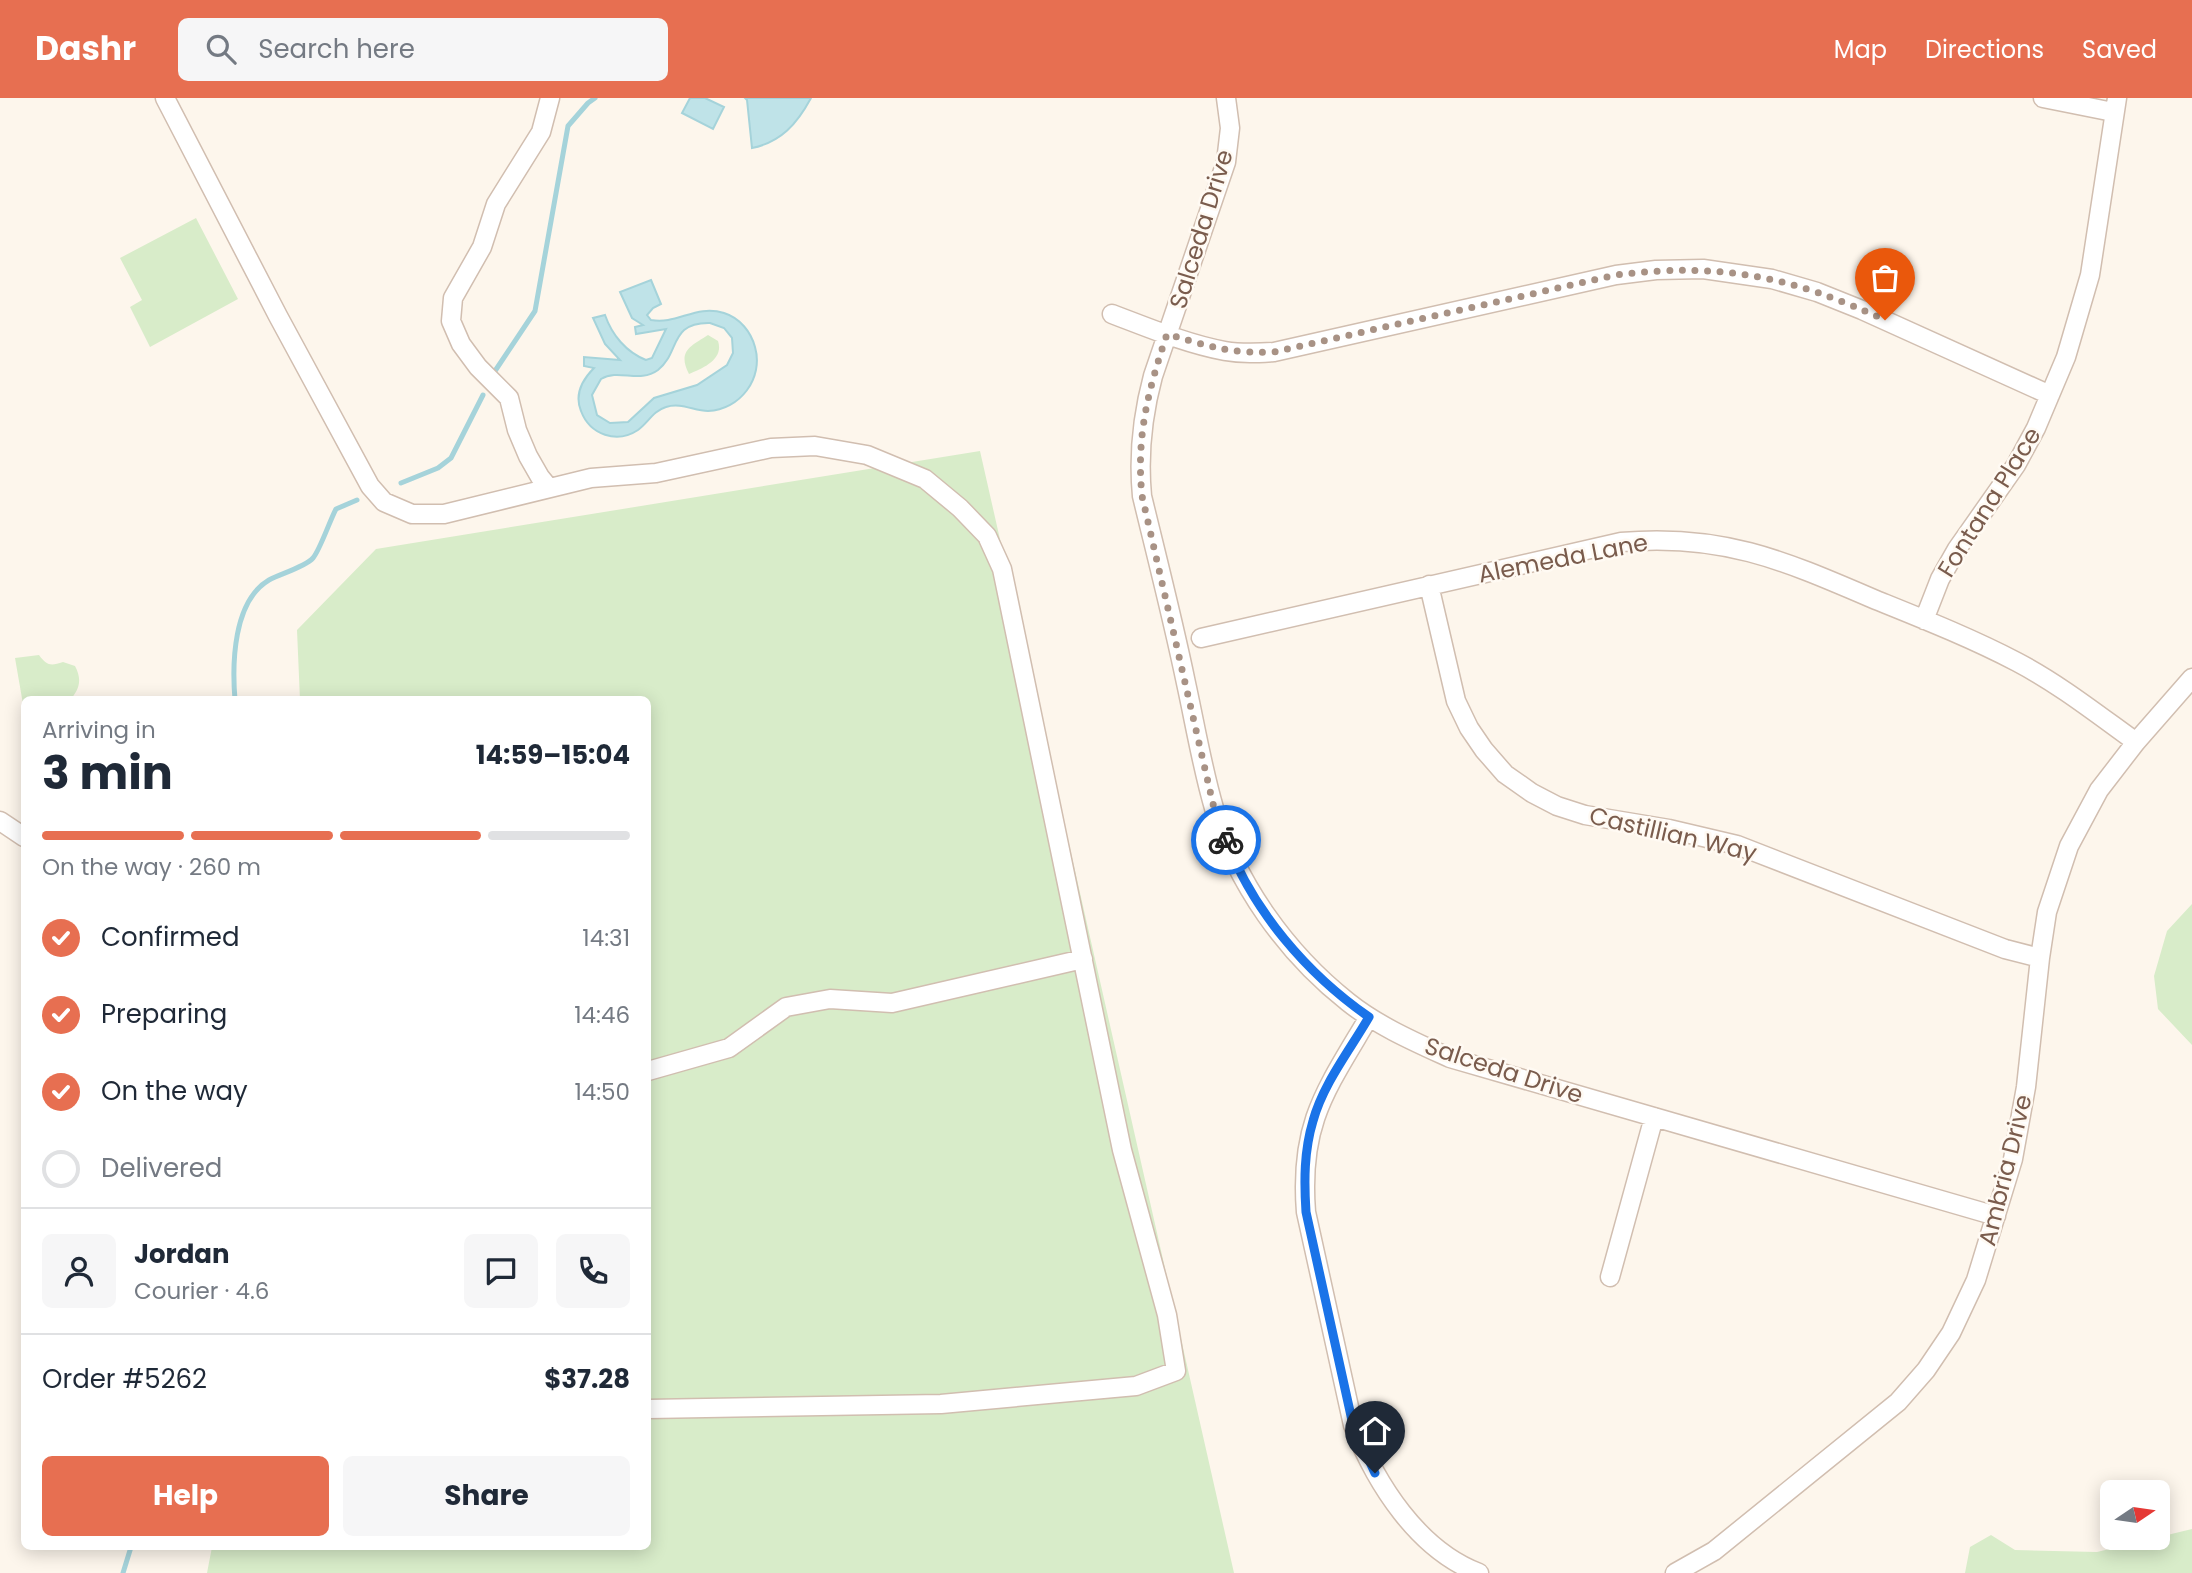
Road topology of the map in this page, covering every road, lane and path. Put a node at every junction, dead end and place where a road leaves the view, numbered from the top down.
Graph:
1 (165, 98) edge
2 (550, 98) edge
3 (1226, 98) edge
4 (2043, 98) edge
5 (2115, 105) edge
6 (1112, 314) dead end
7 (1167, 334) junction
8 (2050, 395) junction
9 (549, 488) junction
10 (1429, 585) junction
11 (1924, 620) junction
12 (1201, 638) dead end
13 (2192, 678) edge
14 (2136, 742) junction
15 (0, 821) edge
16 (21, 835) edge
17 (2040, 958) junction
18 (1083, 959) junction
19 (1369, 1017) junction
20 (651, 1070) edge
21 (1654, 1117) junction
22 (1996, 1216) junction
23 (1610, 1277) dead end
24 (651, 1409) edge
25 (1453, 1569) edge
26 (1479, 1573) edge
27 (1675, 1573) edge

1 - 9 street
2 - 9 street
3 - 7 street, Salceda Drive
4 - 5 street
5 - 8 street, Fontana Place
6 - 7 street
7 - 8 street
7 - 19 street, Salceda Drive
8 - 11 street, Fontana Place
9 - 18 street
10 - 11 street, Alemeda Lane
10 - 12 street, Alemeda Lane
10 - 17 street, Castillian Way
11 - 14 street, Alemeda Lane
13 - 14 street, Ambria Drive
14 - 17 street, Ambria Drive
15 - 16 street
17 - 22 street, Ambria Drive
18 - 20 street
18 - 24 street
19 - 21 street, Salceda Drive
19 - 25 street
21 - 22 street, Salceda Drive
21 - 23 street
22 - 27 street, Ambria Drive
25 - 26 street

